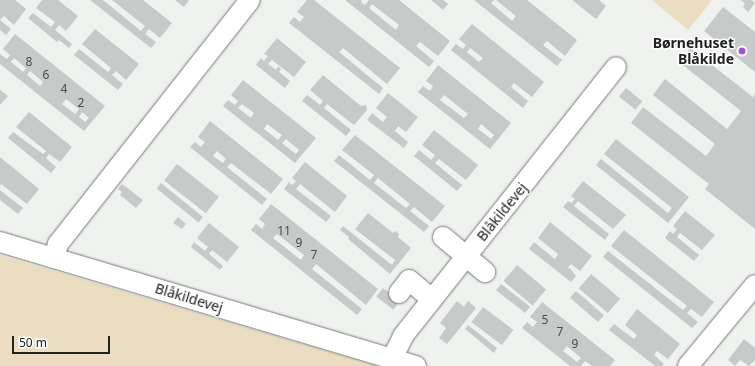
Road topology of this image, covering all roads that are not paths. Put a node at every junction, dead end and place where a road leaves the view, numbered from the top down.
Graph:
1 (250, 0) edge
2 (616, 67) dead end
3 (443, 237) dead end
4 (0, 242) edge
5 (466, 256) junction
6 (54, 258) junction
7 (485, 272) dead end
8 (755, 285) edge
9 (399, 293) dead end
10 (432, 299) junction
11 (748, 307) edge
12 (392, 359) junction
13 (416, 366) edge
14 (688, 366) edge

1 - 6 street
2 - 5 street, Blåkildevej
3 - 5 street
4 - 6 street, Blåkildevej
5 - 7 street
5 - 10 street, Blåkildevej
6 - 12 street, Blåkildevej
8 - 11 street
9 - 10 street
10 - 12 street, Blåkildevej
11 - 14 street
12 - 13 street, Blåkildevej

